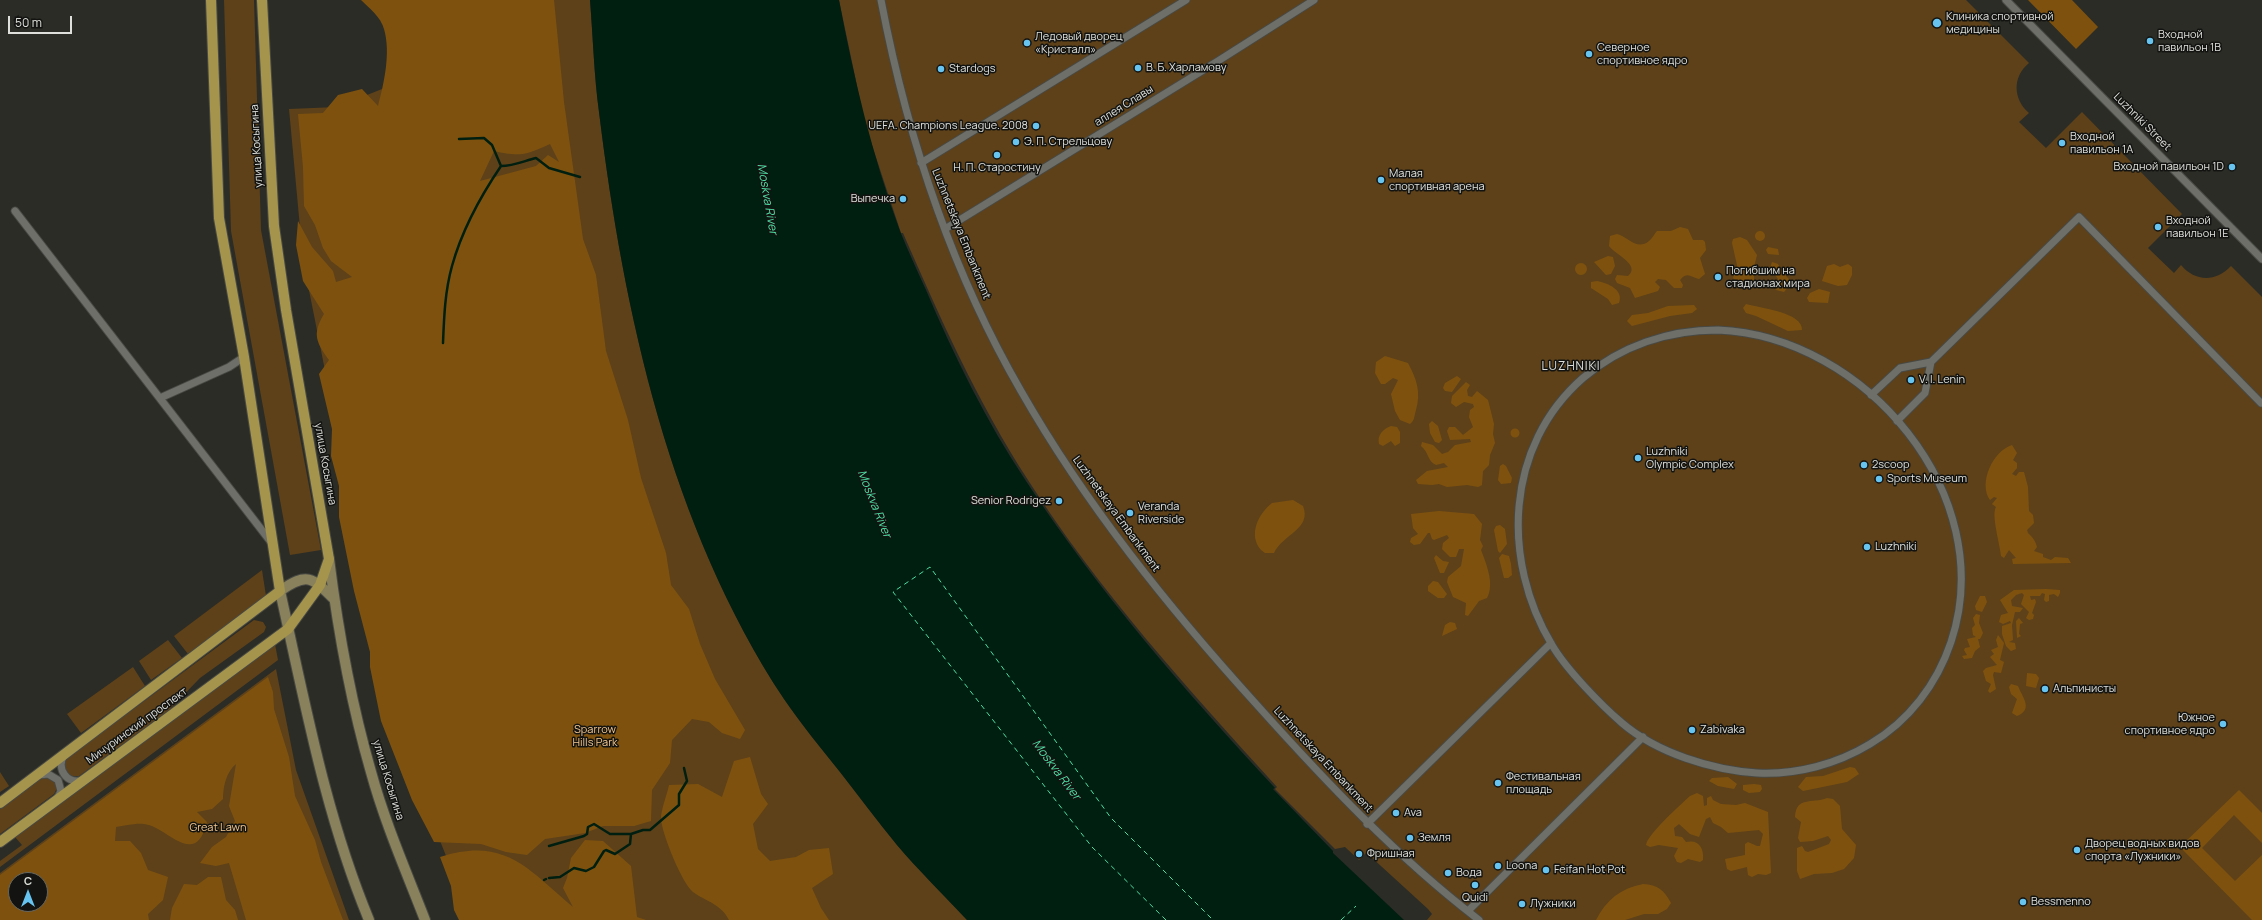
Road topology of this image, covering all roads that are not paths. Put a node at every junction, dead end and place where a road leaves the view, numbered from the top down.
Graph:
1 (211, 0) edge
2 (262, 0) edge
3 (881, 0) edge
4 (1186, 0) edge
5 (1314, 0) edge
6 (2006, 0) edge
7 (921, 163) junction
8 (15, 211) dead end
9 (945, 229) junction
10 (2262, 259) edge
11 (244, 357) junction
12 (1931, 362) junction
13 (1871, 396) junction
14 (160, 398) junction
15 (2261, 403) dead end
16 (1897, 421) junction
17 (271, 542) junction
18 (329, 559) junction
19 (320, 585) junction
20 (280, 591) junction
21 (334, 599) junction
22 (288, 629) junction
23 (1551, 643) junction
24 (1643, 737) junction
25 (64, 755) junction
26 (37, 775) junction
27 (84, 780) junction
28 (56, 801) junction
29 (0, 803) edge
30 (1367, 824) junction
31 (0, 842) edge
32 (1468, 911) junction
33 (369, 920) edge
34 (425, 920) edge
35 (1479, 920) edge

1 - 11 main road
2 - 18 main road, улица Косыгина
3 - 7 street, Luzhnetskaya Embankment
4 - 7 street
5 - 9 street, аллея Славы
6 - 10 street, Luzhniki Street
7 - 9 street, Luzhnetskaya Embankment
8 - 14 street
9 - 30 street, Luzhnetskaya Embankment
11 - 14 street
11 - 17 main road
12 - 13 street
12 - 15 street
12 - 16 street
13 - 16 street
13 - 23 street
14 - 17 street
16 - 24 street
17 - 20 main road
18 - 19 main road, Мичуринский проспект
18 - 21 main road, улица Косыгина
19 - 20 main road
19 - 21 main road
19 - 22 main road, Мичуринский проспект
20 - 22 main road
20 - 25 main road, Мичуринский проспект
21 - 34 main road, улица Косыгина
22 - 27 main road, Мичуринский проспект
22 - 33 main road
23 - 24 street
23 - 30 street
24 - 32 street
25 - 26 main road, Мичуринский проспект
25 - 27 street
26 - 28 street
26 - 29 main road, Мичуринский проспект
27 - 28 main road, Мичуринский проспект
28 - 31 main road, Мичуринский проспект
30 - 32 street, Luzhnetskaya Embankment
32 - 35 street, Luzhnetskaya Embankment

